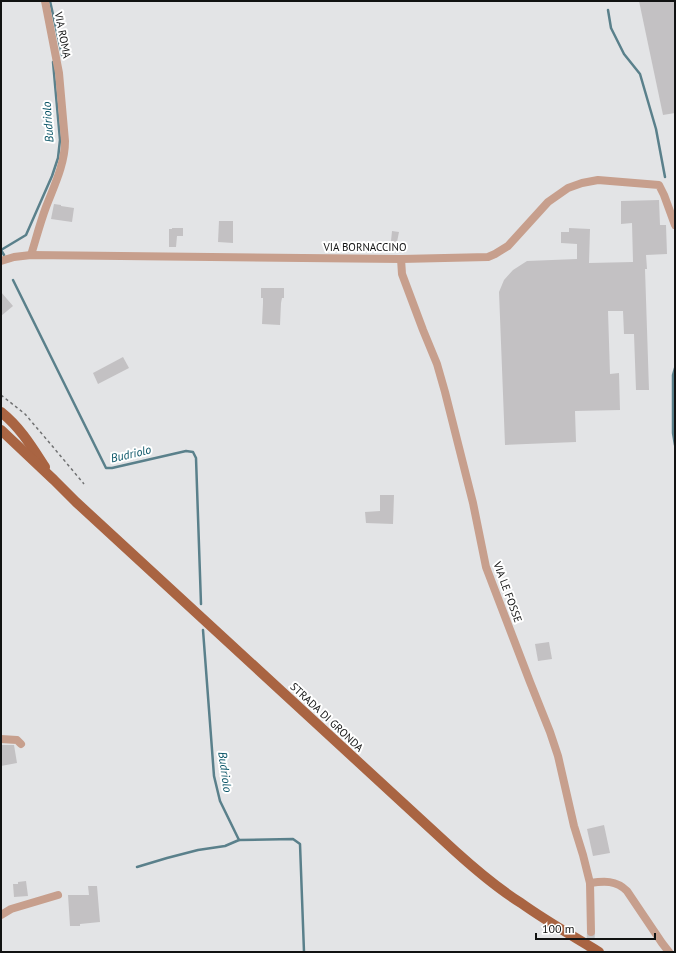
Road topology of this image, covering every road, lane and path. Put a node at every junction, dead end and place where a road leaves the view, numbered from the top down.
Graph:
1 (45, 1) edge
2 (675, 225) edge
3 (31, 255) junction
4 (401, 259) junction
5 (1, 261) edge
6 (1, 395) edge
7 (1, 412) edge
8 (1, 430) edge
9 (54, 480) junction
10 (84, 484) dead end
11 (1, 739) edge
12 (21, 744) dead end
13 (590, 883) junction
14 (58, 895) dead end
15 (1, 915) edge
16 (591, 932) tunnel mouth
17 (599, 952) edge
18 (669, 952) edge

1 - 3 street, VIA ROMA
2 - 4 street, VIA BORNACCINO
3 - 4 street, VIA BORNACCINO
3 - 5 street, VIA BORNACCINO
4 - 13 street, VIA LE FOSSE
6 - 10 path
7 - 9 main road, STRADA DI GRONDA
8 - 9 main road, STRADA DI GRONDA
9 - 17 main road, STRADA DI GRONDA
11 - 12 street
13 - 16 street, VIA LE FOSSE
13 - 18 street
14 - 15 street

